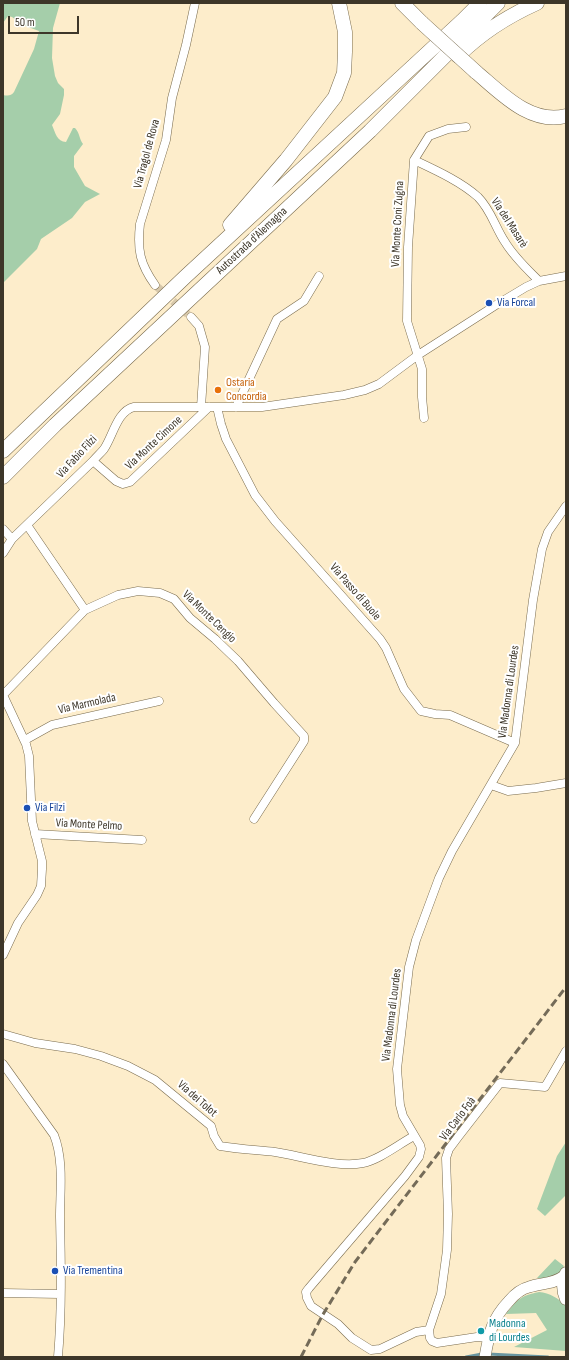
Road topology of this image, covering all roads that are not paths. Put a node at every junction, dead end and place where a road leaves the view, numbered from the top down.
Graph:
1 (195, 3) edge
2 (338, 3) edge
3 (402, 3) edge
4 (480, 3) edge
5 (498, 3) edge
6 (537, 3) edge
7 (566, 116) edge
8 (466, 127) dead end
9 (370, 131) junction
10 (414, 160) junction
11 (319, 276) dead end
12 (566, 276) edge
13 (185, 277) junction
14 (539, 281) junction
15 (155, 285) tunnel mouth
16 (191, 317) tunnel mouth
17 (418, 355) junction
18 (209, 407) junction
19 (236, 407) junction
20 (424, 418) dead end
21 (3, 451) edge
22 (93, 461) junction
23 (3, 477) edge
24 (566, 506) edge
25 (27, 525) junction
26 (3, 530) edge
27 (12, 539) junction
28 (3, 553) edge
29 (85, 610) junction
30 (3, 695) edge
31 (159, 701) dead end
32 (25, 740) junction
33 (515, 743) junction
34 (566, 783) edge
35 (491, 785) junction
36 (254, 819) dead end
37 (35, 834) junction
38 (142, 840) dead end
39 (3, 955) edge
40 (3, 1034) edge
41 (566, 1051) edge
42 (3, 1064) edge
43 (414, 1136) junction
44 (565, 1275) edge
45 (535, 1286) junction
46 (3, 1293) edge
47 (60, 1294) junction
48 (566, 1299) edge
49 (429, 1330) junction
50 (488, 1341) junction
51 (58, 1357) edge
52 (485, 1357) edge

1 - 15 street, Via Tragol de Rova
2 - 13 highway
3 - 7 highway, bridge
4 - 13 highway, Autostrada d'Alemagna
5 - 9 highway, Autostrada d'Alemagna
6 - 9 highway
8 - 10 street, Via Monte Coni Zugna
9 - 23 highway, Autostrada d'Alemagna
10 - 14 street, Via del Masarè
10 - 17 street, Via Monte Coni Zugna
11 - 19 street
12 - 14 street
13 - 21 highway, Autostrada d'Alemagna
14 - 17 street
16 - 18 street
17 - 19 street
17 - 20 street, Via Monte Coni Zugna
18 - 19 street
18 - 22 street, Via Fabio Filzi
18 - 22 street, Via Monte Cimone
18 - 33 street, Via Passo di Buole
22 - 25 street, Via Fabio Filzi
24 - 33 street, Via Madonna di Lourdes
25 - 27 street, Via Fabio Filzi
25 - 29 street
26 - 27 street
27 - 28 street, Via Fabio Filzi
29 - 30 street, Via Monte Cengio
29 - 36 street, Via Monte Cengio
30 - 32 street
31 - 32 street, Via Marmolada
32 - 37 street
33 - 35 street, Via Madonna di Lourdes
34 - 35 street
35 - 43 street, Via Madonna di Lourdes
37 - 38 street, Via Monte Pelmo
37 - 39 street
40 - 43 street, Via dei Tolot
41 - 49 street, Via Carlo Foà
42 - 47 street
43 - 49 street, Via Madonna di Lourdes
44 - 45 main road
44 - 48 main road
45 - 48 main road
45 - 50 main road
46 - 47 street
47 - 51 street
49 - 50 street
50 - 52 main road

